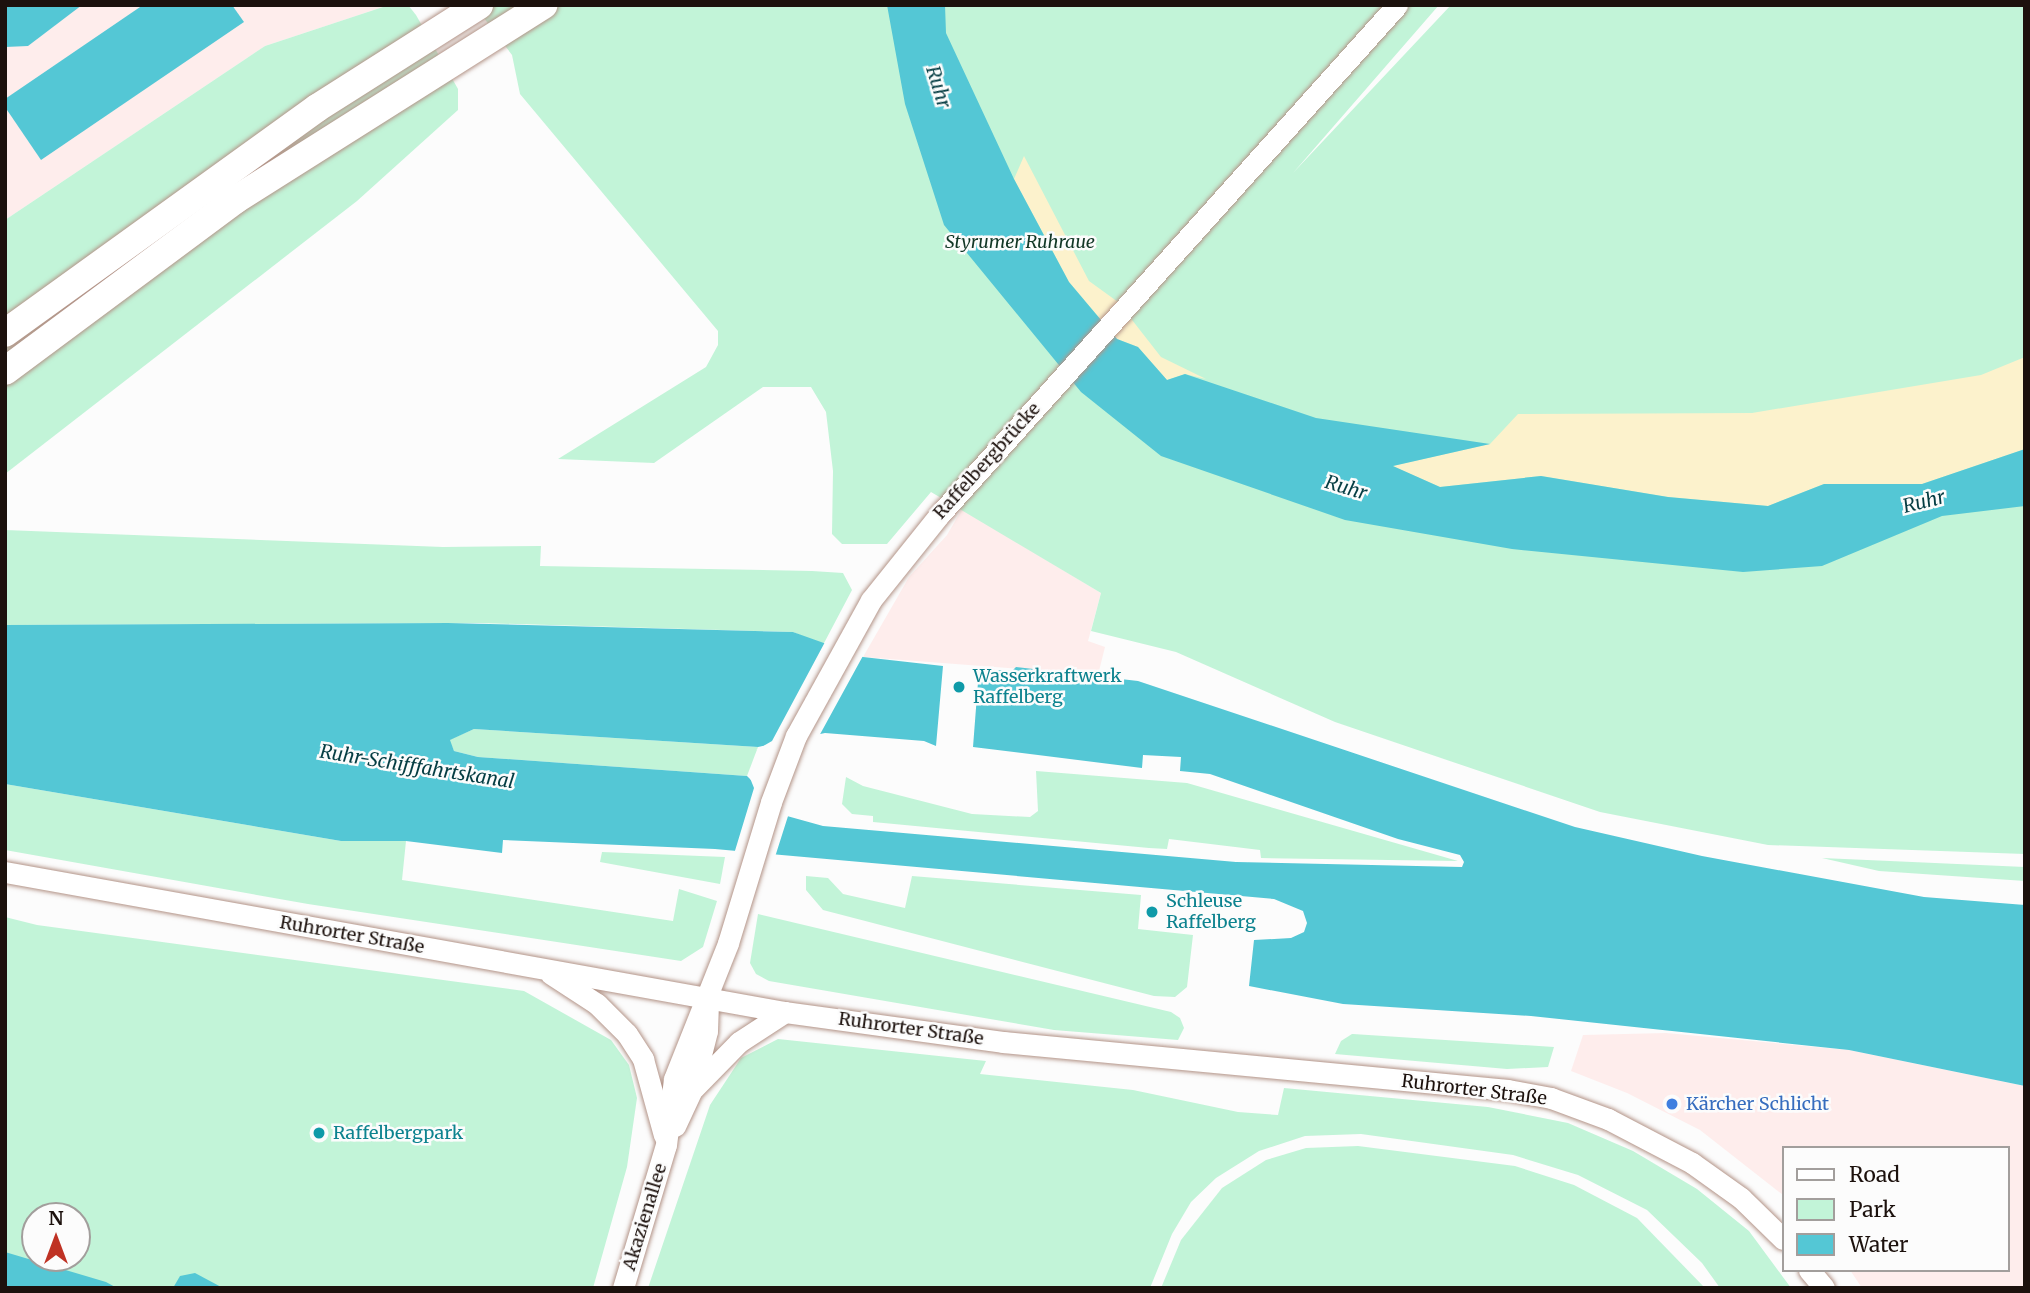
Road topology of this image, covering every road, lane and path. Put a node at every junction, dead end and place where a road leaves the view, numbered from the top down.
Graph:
1 (479, 5) edge
2 (543, 5) edge
3 (1397, 5) edge
4 (5, 333) edge
5 (5, 371) edge
6 (5, 872) edge
7 (540, 967) junction
8 (708, 998) junction
9 (785, 1012) junction
10 (692, 1090) junction
11 (666, 1145) junction
12 (1782, 1238) edge
13 (1811, 1272) edge
14 (622, 1288) edge
15 (1824, 1288) edge

1 - 4 highway
2 - 5 highway
3 - 8 main road, Raffelbergbrücke
6 - 7 main road, Ruhrorter Straße
7 - 8 main road, Ruhrorter Straße
7 - 11 main road
8 - 9 main road, Ruhrorter Straße
8 - 10 main road, Akazienallee
8 - 11 main road, Akazienallee
9 - 10 main road
9 - 12 main road, Ruhrorter Straße
10 - 11 main road, Akazienallee
11 - 14 main road, Akazienallee
13 - 15 main road

